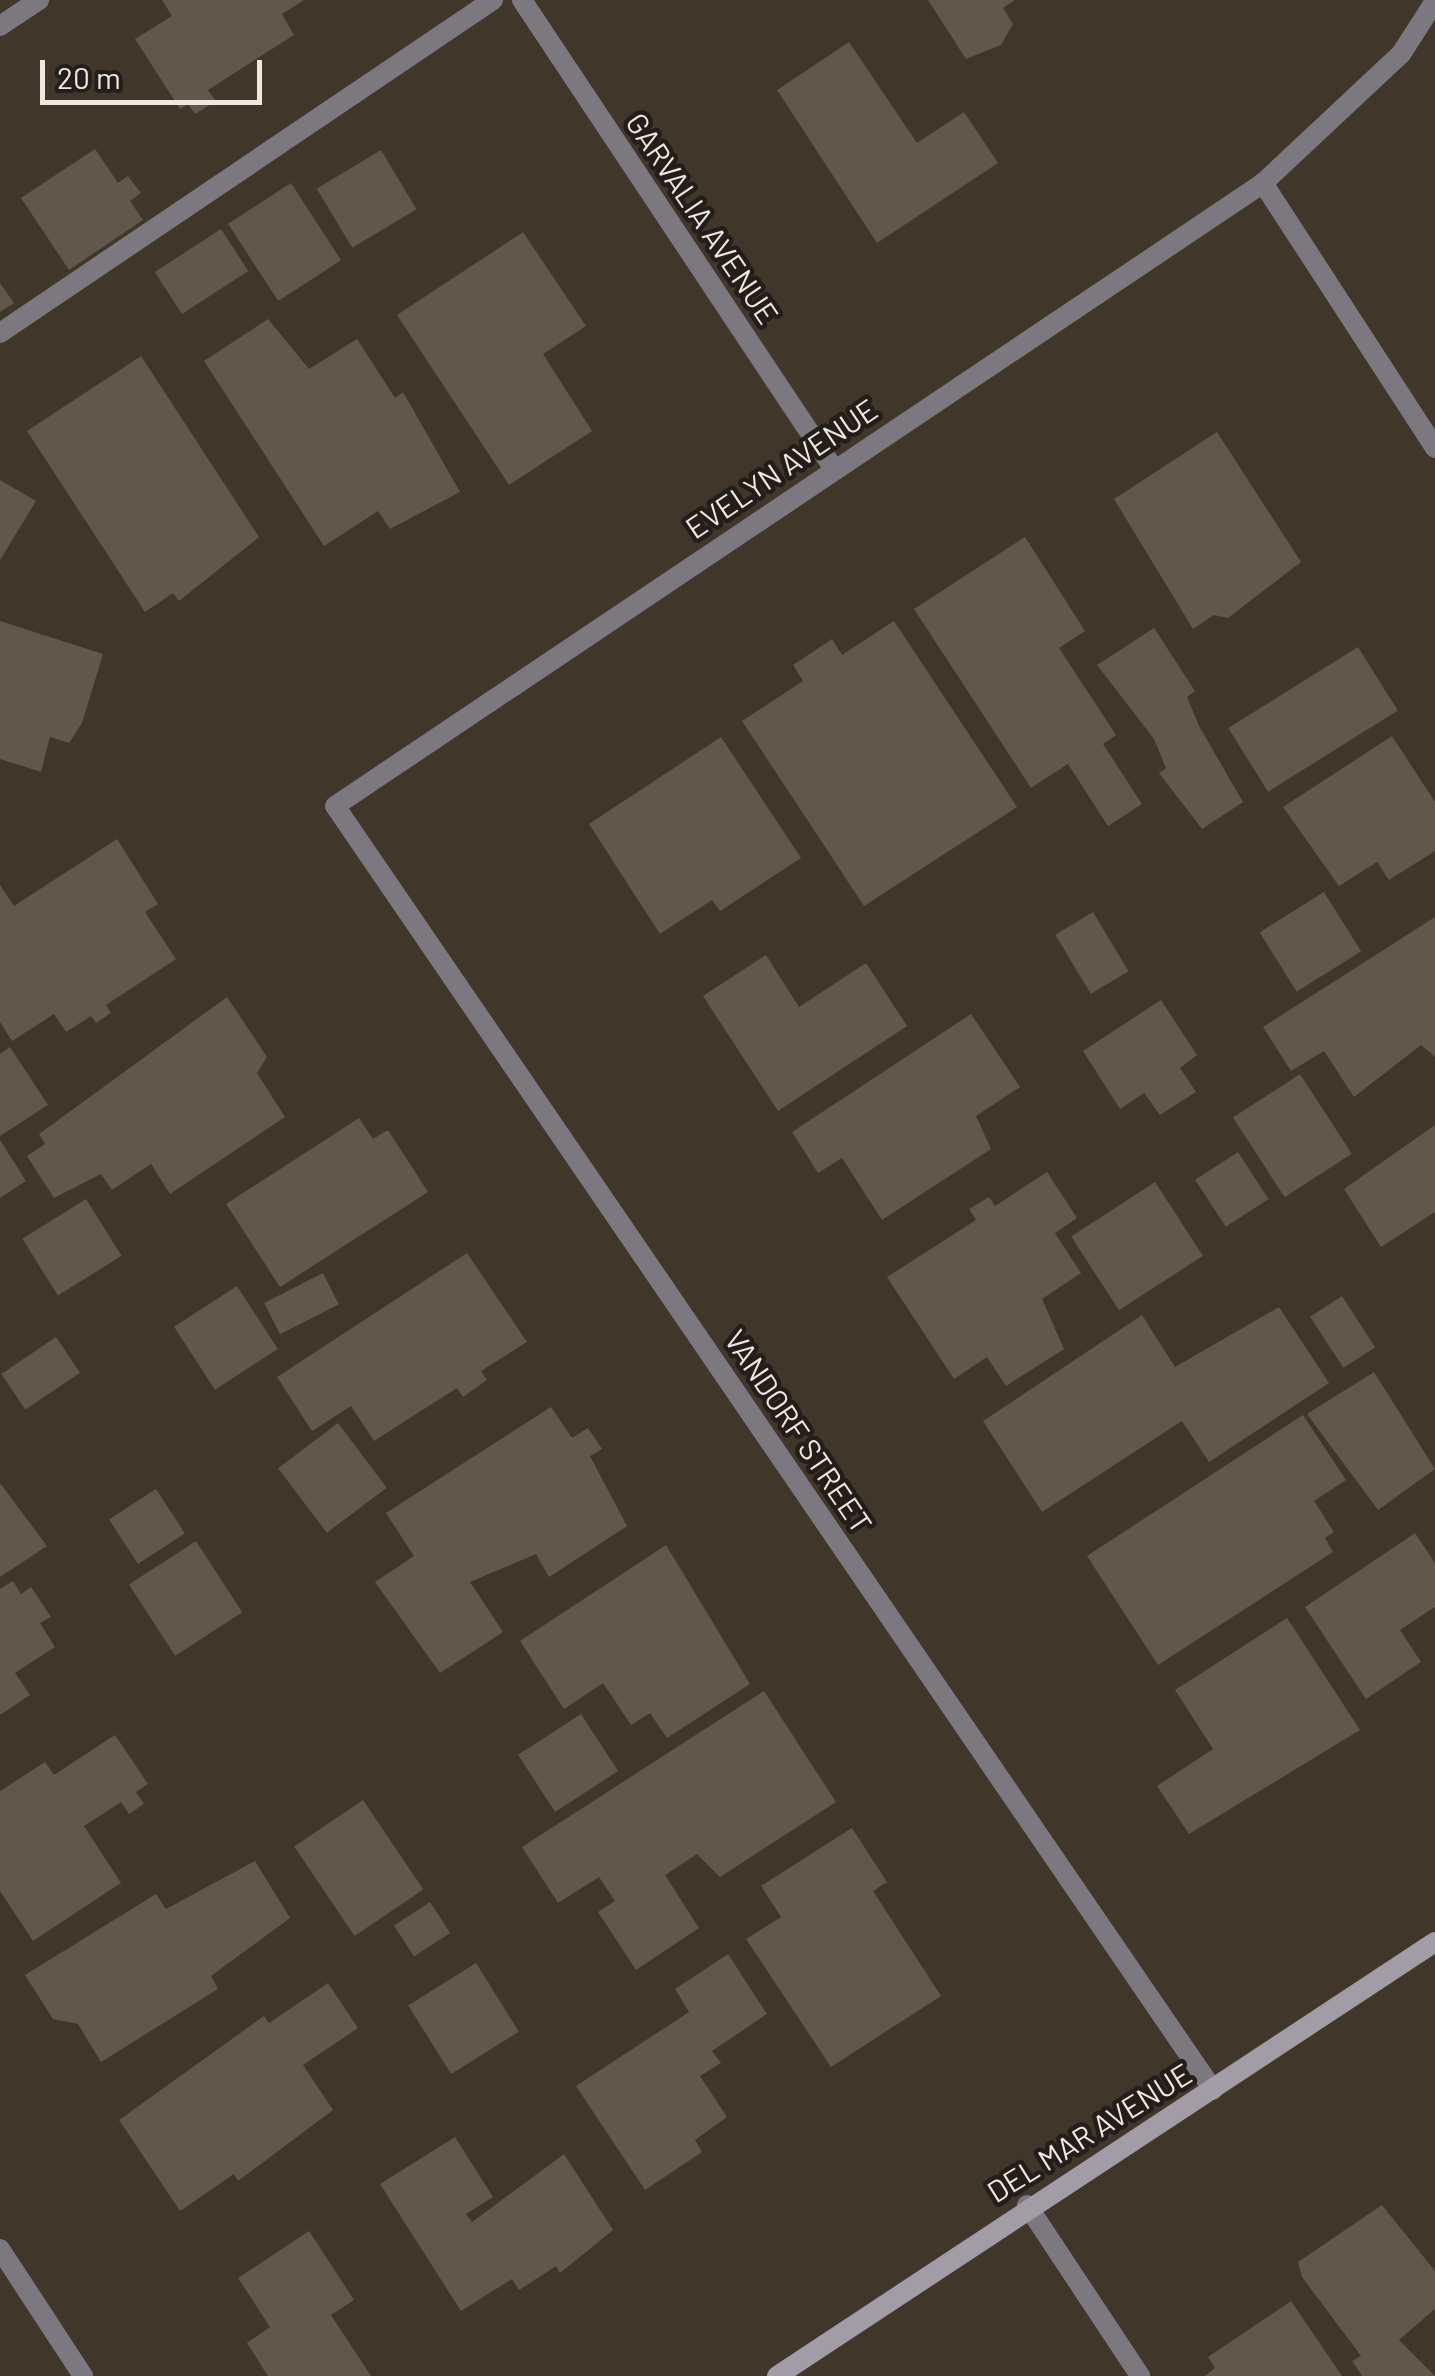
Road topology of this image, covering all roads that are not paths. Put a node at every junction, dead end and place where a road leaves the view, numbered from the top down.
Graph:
1 (39, 0) edge
2 (493, 0) edge
3 (522, 0) edge
4 (1435, 1) edge
5 (0, 26) edge
6 (1263, 183) junction
7 (0, 334) edge
8 (1435, 448) edge
9 (834, 469) junction
10 (335, 806) joint
11 (1435, 1942) edge
12 (1213, 2090) junction
13 (1027, 2205) junction
14 (0, 2249) edge
15 (84, 2376) edge
16 (777, 2376) edge
17 (1140, 2376) edge

1 - 5 street
2 - 7 street
3 - 9 street, GARVALIA AVENUE
4 - 6 street, EVELYN AVENUE
6 - 8 street
6 - 9 street, EVELYN AVENUE
9 - 10 street, EVELYN AVENUE
10 - 12 street, VANDORF STREET
11 - 12 main road, DEL MAR AVENUE
12 - 13 main road, DEL MAR AVENUE
13 - 16 main road, DEL MAR AVENUE
13 - 17 street
14 - 15 street

